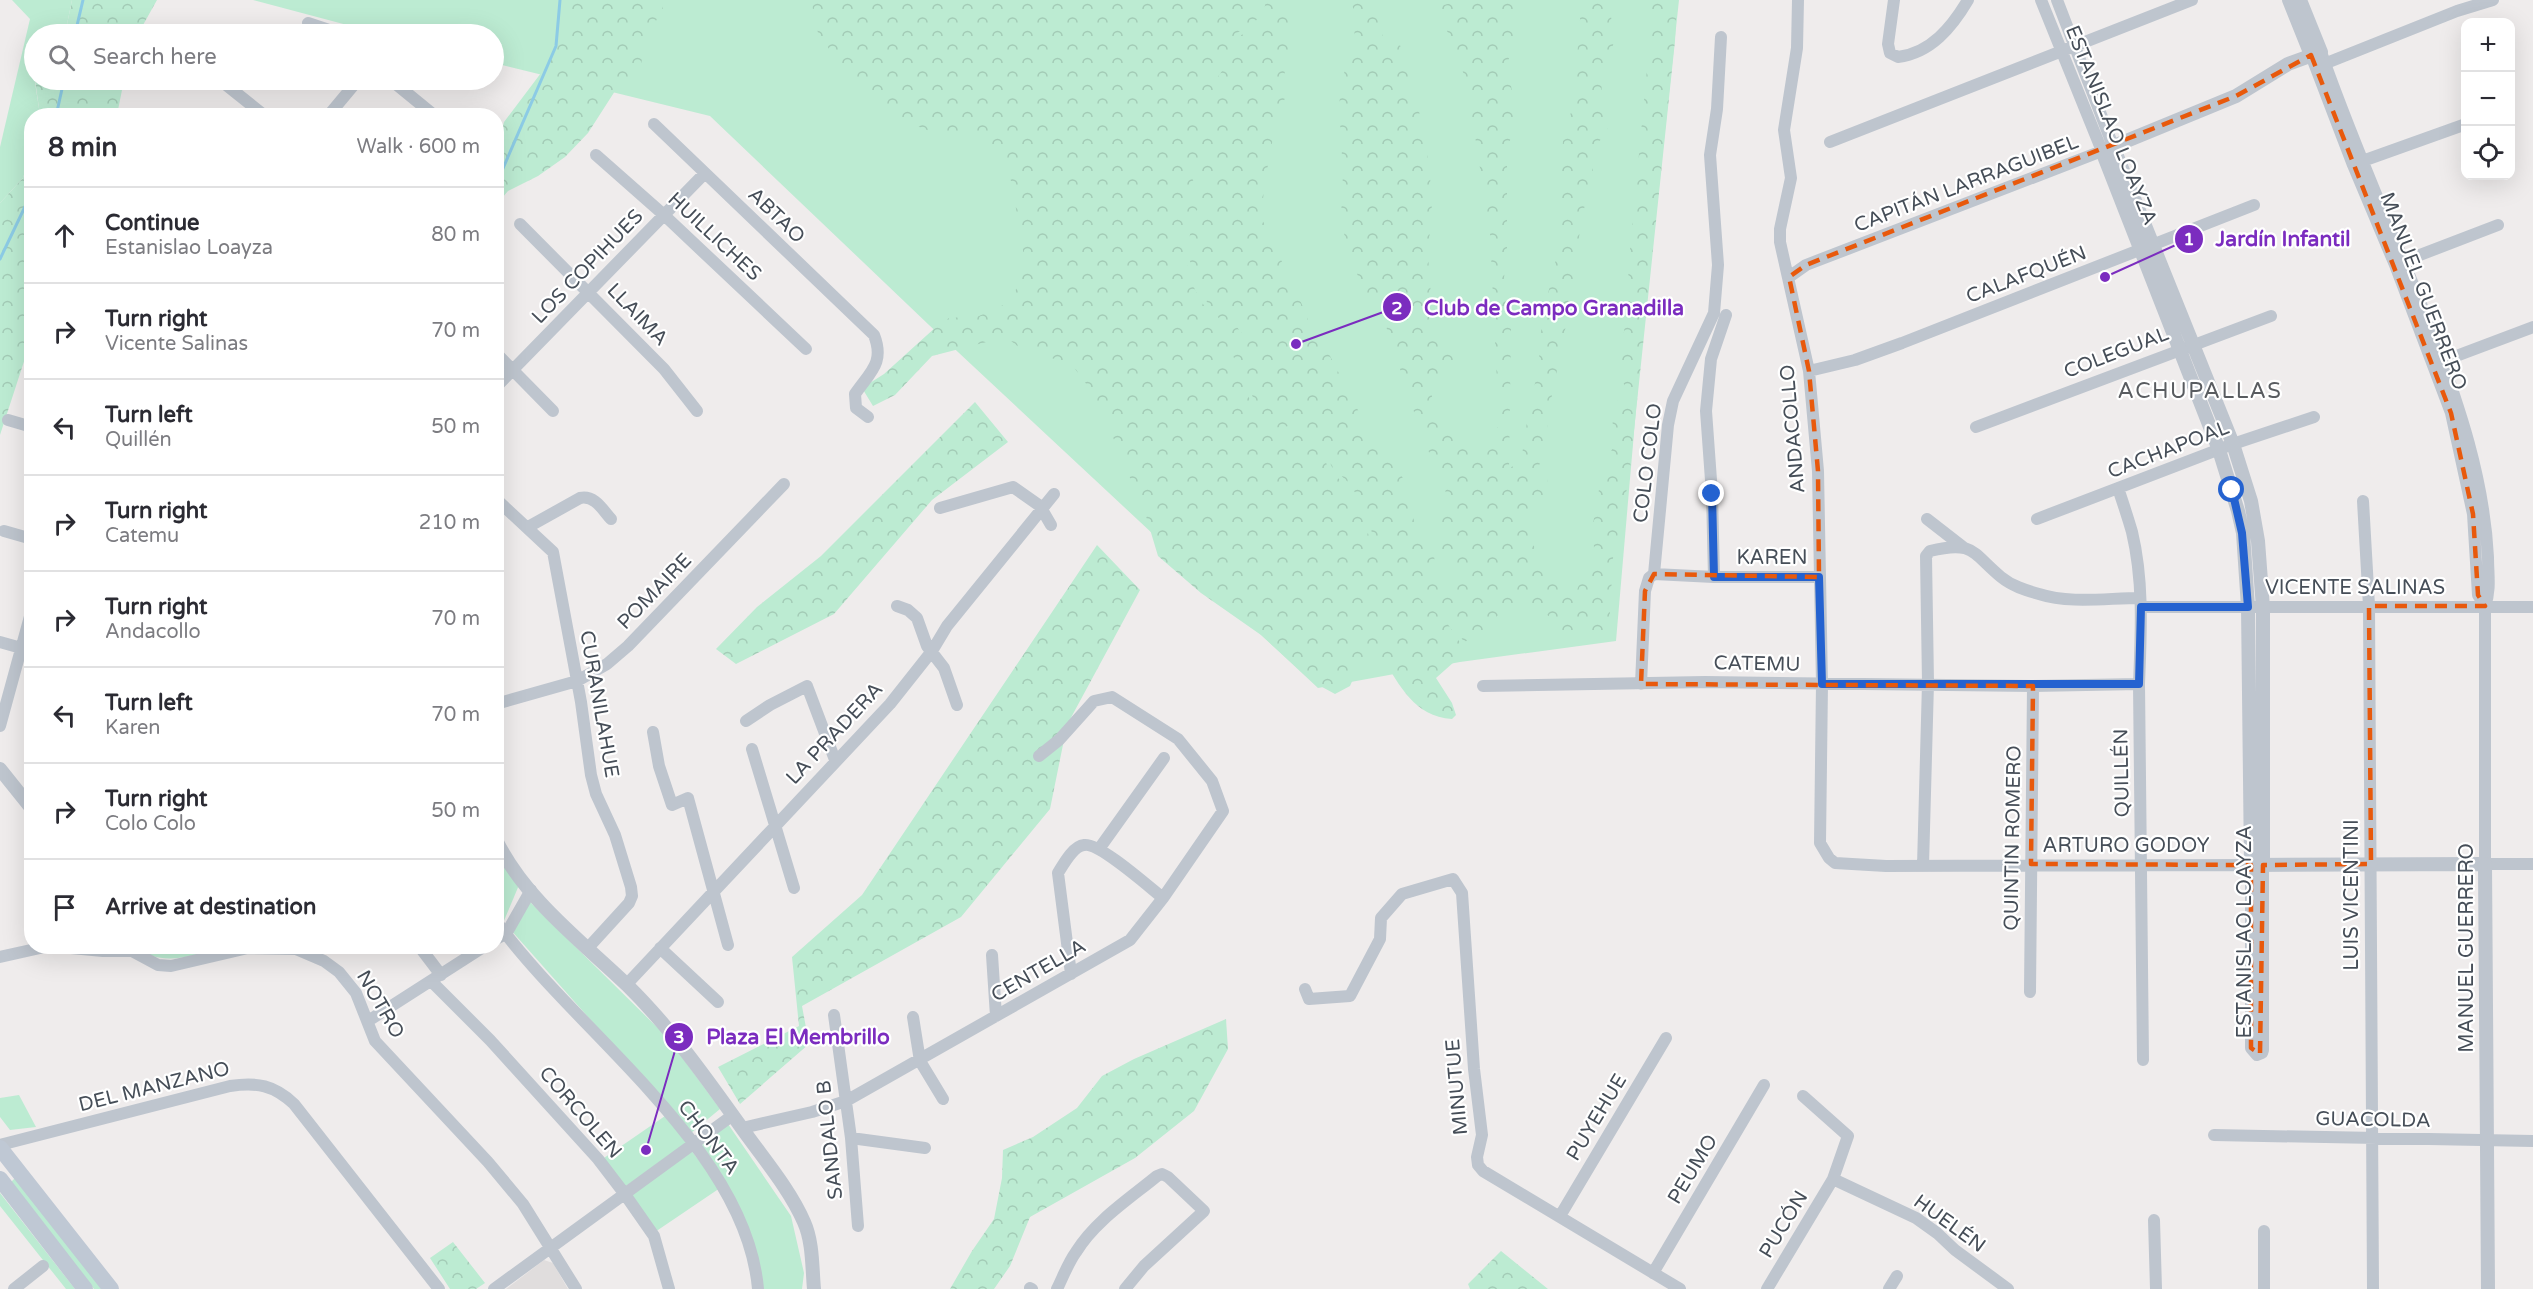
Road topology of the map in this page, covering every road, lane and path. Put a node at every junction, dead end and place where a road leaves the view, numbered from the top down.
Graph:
1 (1798, 0) edge
2 (1894, 0) edge
3 (1968, 0) edge
4 (2041, 0) edge
5 (2057, 0) edge
6 (2192, 0) edge
7 (2289, 0) edge
8 (2300, 0) edge
9 (2493, 0) edge
10 (308, 23) dead end
11 (311, 24) edge
12 (1721, 37) dead end
13 (2075, 48) junction
14 (2062, 53) junction
15 (2318, 60) junction
16 (232, 90) edge
17 (350, 90) edge
18 (403, 90) edge
19 (255, 108) edge
20 (335, 108) edge
21 (425, 108) edge
22 (654, 124) dead end
23 (2461, 126) edge
24 (1830, 142) dead end
25 (2107, 149) junction
26 (596, 155) dead end
27 (2358, 163) junction
28 (705, 173) junction
29 (2254, 206) dead end
30 (664, 215) junction
31 (520, 224) dead end
32 (2498, 225) dead end
33 (2147, 248) junction
34 (2400, 263) junction
35 (1789, 277) junction
36 (589, 292) junction
37 (1726, 315) dead end
38 (2271, 316) dead end
39 (2533, 327) edge
40 (2193, 344) junction
41 (806, 348) dead end
42 (2179, 349) junction
43 (504, 361) edge
44 (2438, 363) junction
45 (513, 370) junction
46 (1809, 371) junction
47 (504, 379) edge
48 (553, 411) dead end
49 (697, 411) dead end
50 (868, 417) dead end
51 (2314, 417) dead end
52 (8, 420) dead end
53 (24, 425) edge
54 (1976, 427) dead end
55 (2233, 444) junction
56 (2219, 450) junction
57 (784, 484) dead end
58 (2118, 488) junction
59 (1054, 494) dead end
60 (2363, 501) dead end
61 (504, 505) edge
62 (940, 508) dead end
63 (1041, 508) junction
64 (611, 519) dead end
65 (1927, 519) dead end
66 (2037, 519) dead end
67 (1051, 525) dead end
68 (528, 527) junction
69 (4, 531) dead end
70 (24, 537) edge
71 (1966, 548) junction
72 (1654, 574) junction
73 (1714, 577) junction
74 (1819, 577) junction
75 (2140, 602) junction
76 (897, 606) dead end
77 (2369, 606) junction
78 (2485, 606) junction
79 (2533, 607) edge
80 (2256, 608) junction
81 (0, 642) edge
82 (24, 648) edge
83 (932, 651) junction
84 (24, 655) edge
85 (577, 681) junction
86 (1928, 683) junction
87 (1641, 684) junction
88 (1822, 684) junction
89 (2139, 684) junction
90 (1483, 686) dead end
91 (2033, 686) junction
92 (504, 702) edge
93 (957, 705) dead end
94 (746, 721) dead end
95 (0, 726) edge
96 (653, 732) dead end
97 (752, 749) dead end
98 (1039, 756) dead end
99 (1164, 758) dead end
100 (835, 760) junction
101 (0, 769) edge
102 (24, 798) edge
103 (775, 825) junction
104 (1099, 849) junction
105 (504, 854) edge
106 (1829, 858) joint
107 (2031, 864) junction
108 (2371, 864) junction
109 (2485, 864) junction
110 (2533, 864) edge
111 (2257, 865) junction
112 (1923, 866) junction
113 (2141, 866) junction
114 (794, 888) dead end
115 (531, 890) junction
116 (715, 891) junction
117 (1163, 898) junction
118 (504, 932) edge
119 (504, 940) edge
120 (729, 945) dead end
121 (660, 948) junction
122 (587, 949) junction
123 (24, 952) edge
124 (140, 954) edge
125 (220, 954) edge
126 (308, 954) edge
127 (422, 954) edge
128 (473, 954) edge
129 (992, 955) dead end
130 (0, 957) edge
131 (1071, 974) junction
132 (436, 978) junction
133 (626, 985) junction
134 (1305, 989) dead end
135 (2030, 992) dead end
136 (718, 1002) dead end
137 (834, 1015) dead end
138 (996, 1016) junction
139 (913, 1017) dead end
140 (368, 1021) junction
141 (1666, 1038) dead end
142 (2143, 1060) dead end
143 (920, 1061) junction
144 (1764, 1085) dead end
145 (1803, 1096) dead end
146 (943, 1099) dead end
147 (846, 1101) junction
148 (732, 1115) junction
149 (742, 1128) junction
150 (2214, 1135) dead end
151 (851, 1138) junction
152 (2372, 1139) junction
153 (2487, 1139) junction
154 (2533, 1141) edge
155 (694, 1143) junction
156 (0, 1147) edge
157 (925, 1148) dead end
158 (0, 1179) edge
159 (1833, 1179) junction
160 (624, 1193) junction
161 (1560, 1216) junction
162 (2154, 1220) dead end
163 (858, 1226) dead end
164 (2264, 1231) dead end
165 (551, 1246) junction
166 (43, 1266) dead end
167 (1653, 1273) junction
168 (1897, 1276) dead end
169 (14, 1289) edge
170 (85, 1289) edge
171 (111, 1289) edge
172 (439, 1289) edge
173 (494, 1289) edge
174 (576, 1289) edge
175 (669, 1289) edge
176 (758, 1289) edge
177 (814, 1289) edge
178 (1057, 1289) edge
179 (1125, 1289) edge
180 (1680, 1289) edge
181 (1767, 1289) edge
182 (1890, 1289) edge
183 (2008, 1289) edge
184 (2156, 1289) edge
185 (2265, 1289) edge
186 (2373, 1289) edge
187 (2488, 1289) edge

1 - 35 street, ANDACOLLO
2 - 3 street
4 - 14 street, ESTANISLAO LOAYZA
5 - 13 street, ESTANISLAO LOAYZA
6 - 13 street
7 - 15 street, MANUEL GUERRERO
8 - 15 street, MANUEL GUERRERO
9 - 15 street, CAPITÁN LARRAGUIBEL
10 - 11 street
12 - 72 street, COLO COLO
13 - 14 street
13 - 25 street, ESTANISLAO LOAYZA
14 - 24 street
14 - 25 street, ESTANISLAO LOAYZA
15 - 25 street, CAPITÁN LARRAGUIBEL
15 - 27 street, MANUEL GUERRERO
16 - 19 street
17 - 20 street
18 - 21 street
22 - 28 street, ABTAO
23 - 27 street
25 - 33 street, ESTANISLAO LOAYZA
25 - 35 street, CAPITÁN LARRAGUIBEL
26 - 30 street, HUILLICHES
27 - 34 street, MANUEL GUERRERO
28 - 30 street, LOS COPIHUES
28 - 50 street, ABTAO
29 - 33 street, CALAFQUÉN
30 - 36 street, LOS COPIHUES
30 - 41 street, HUILLICHES
31 - 36 street, LLAIMA
32 - 34 street
33 - 40 street, ESTANISLAO LOAYZA
33 - 42 street, ESTANISLAO LOAYZA
33 - 46 street, CALAFQUÉN
34 - 44 street, MANUEL GUERRERO
35 - 46 street, ANDACOLLO
36 - 45 street, LOS COPIHUES
36 - 49 street, LLAIMA
37 - 73 street
38 - 40 street, COLEGUAL
39 - 44 street
40 - 42 street, COLEGUAL
40 - 55 street, ESTANISLAO LOAYZA
42 - 54 street, COLEGUAL
42 - 56 street, ESTANISLAO LOAYZA
43 - 45 street
44 - 78 street, MANUEL GUERRERO
45 - 47 street, LOS COPIHUES
45 - 48 street
46 - 74 street, ANDACOLLO
51 - 55 street, CACHAPOAL
52 - 53 street
55 - 56 street, CACHAPOAL
55 - 80 street, ESTANISLAO LOAYZA
56 - 58 street, CACHAPOAL
56 - 80 street, ESTANISLAO LOAYZA
57 - 85 street, POMAIRE
58 - 66 street, CACHAPOAL
58 - 75 street, QUILLÉN
59 - 63 street, LA PRADERA
60 - 77 street, LUIS VICENTINI
61 - 68 street
62 - 63 street
63 - 67 street
63 - 83 street, LA PRADERA
64 - 68 street
65 - 71 street, VICENTE SALINAS
68 - 85 street, CURANILAHUE
69 - 70 street
71 - 75 street, VICENTE SALINAS
71 - 86 street
72 - 73 street, KAREN
72 - 87 street, COLO COLO
73 - 74 street, KAREN
74 - 88 street, ANDACOLLO
75 - 80 street, VICENTE SALINAS
75 - 89 street, QUILLÉN
76 - 83 street
77 - 78 street, VICENTE SALINAS
77 - 80 street, VICENTE SALINAS
77 - 108 street, LUIS VICENTINI
78 - 79 street, VICENTE SALINAS
78 - 109 street, MANUEL GUERRERO
80 - 111 street, ESTANISLAO LOAYZA
81 - 82 street
83 - 93 street
83 - 100 street, LA PRADERA
84 - 95 street
85 - 92 street, POMAIRE
85 - 122 street, CURANILAHUE
86 - 88 street, CATEMU
86 - 91 street, CATEMU
86 - 112 street
87 - 88 street, CATEMU
87 - 90 street, CATEMU
88 - 106 street, ANDACOLLO
89 - 91 street, CATEMU
89 - 113 street, QUILLÉN
91 - 107 street, QUINTIN ROMERO
94 - 100 street
96 - 116 street
97 - 103 street
98 - 117 street, CENTELLA
99 - 104 street
100 - 103 street, LA PRADERA
101 - 102 street
103 - 114 street
103 - 116 street, LA PRADERA
104 - 117 street
104 - 131 street
105 - 115 street
106 - 112 street, ARTURO GODOY
107 - 112 street, ARTURO GODOY
107 - 113 street, ARTURO GODOY
107 - 135 street, QUINTIN ROMERO
108 - 109 street, ARTURO GODOY
108 - 111 street, ARTURO GODOY
108 - 152 street, LUIS VICENTINI
109 - 110 street, ARTURO GODOY
109 - 153 street, MANUEL GUERRERO
111 - 111 street, ESTANISLAO LOAYZA
111 - 113 street, ARTURO GODOY
113 - 142 street, QUILLÉN
115 - 118 street
115 - 122 street
116 - 120 street
116 - 121 street, LA PRADERA
117 - 131 street, CENTELLA
119 - 155 street, CHONTA
121 - 133 street, LA PRADERA
121 - 136 street
122 - 133 street
123 - 130 street, NOTRO
124 - 125 street, NOTRO
126 - 140 street, NOTRO
127 - 132 street, CORCOLEN
128 - 132 street
129 - 138 street
131 - 138 street, CENTELLA
132 - 140 street
132 - 160 street, CORCOLEN
133 - 148 street
134 - 161 street, MINUTUE
137 - 147 street, SANDALO B
138 - 143 street, CENTELLA
139 - 143 street
140 - 165 street, NOTRO
141 - 161 street, PUYEHUE
143 - 146 street
143 - 147 street, CENTELLA
144 - 167 street, PEUMO
145 - 159 street, PUCÓN
147 - 149 street, CENTELLA
147 - 151 street, SANDALO B
148 - 149 street
148 - 155 street
149 - 177 street
150 - 152 street, GUACOLDA
151 - 157 street
151 - 163 street, SANDALO B
152 - 153 street, GUACOLDA
152 - 186 street, LUIS VICENTINI
153 - 154 street, GUACOLDA
153 - 187 street, MANUEL GUERRERO
155 - 160 street
155 - 176 street, CHONTA
156 - 171 main road
156 - 172 street, DEL MANZANO
158 - 170 main road
159 - 181 street, PUCÓN
159 - 183 street, HUELÉN
160 - 165 street
160 - 175 street, CORCOLEN
161 - 167 street, MINUTUE
162 - 184 street
164 - 185 street
165 - 173 street
165 - 174 street, NOTRO
166 - 169 street
167 - 180 street, MINUTUE
168 - 182 street
178 - 179 street

